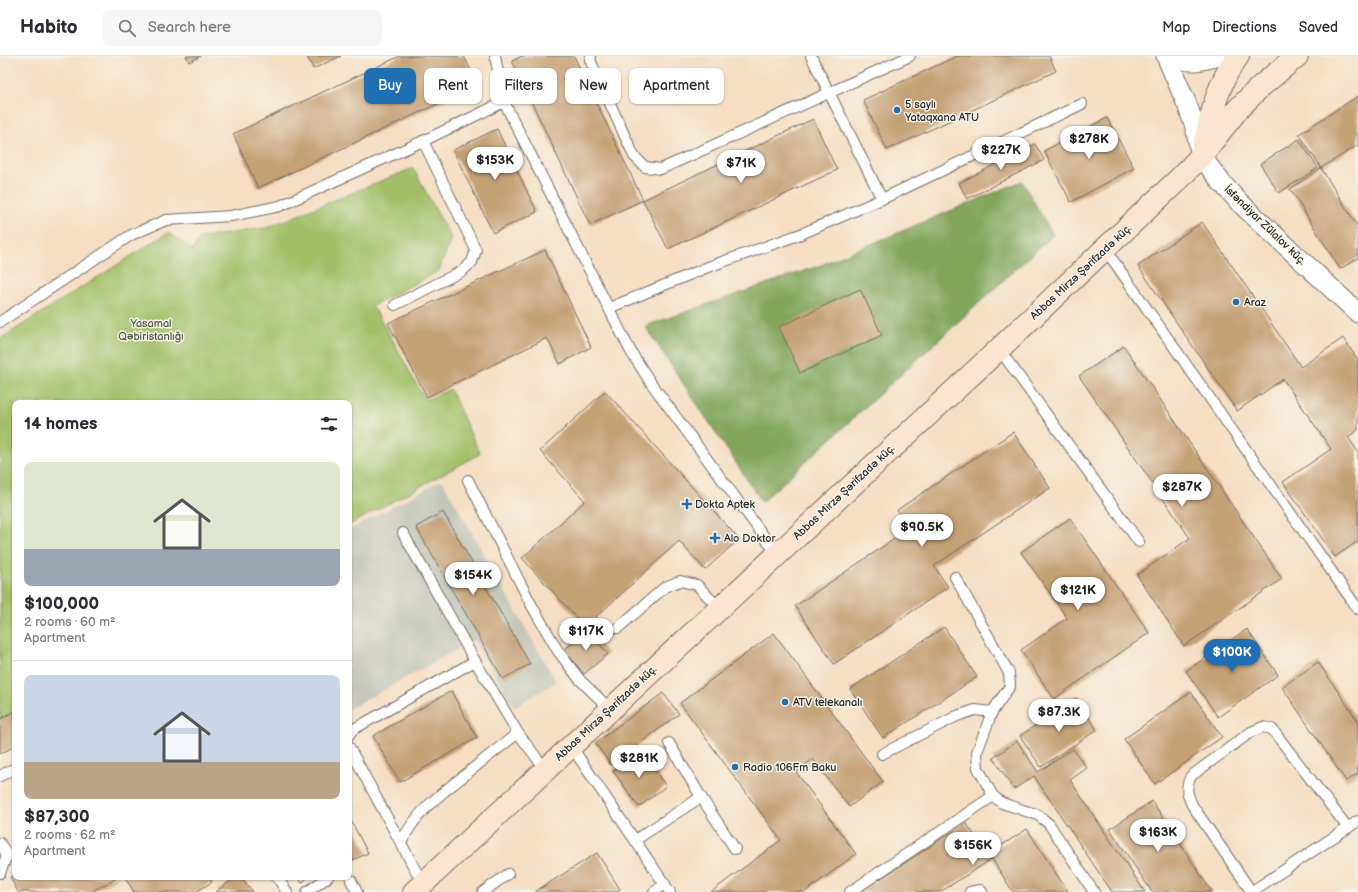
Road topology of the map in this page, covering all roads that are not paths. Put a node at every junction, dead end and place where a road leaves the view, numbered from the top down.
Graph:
1 (495, 56) edge
2 (591, 56) edge
3 (811, 56) edge
4 (910, 56) edge
5 (1166, 56) edge
6 (1174, 56) edge
7 (1219, 56) edge
8 (1238, 56) edge
9 (1297, 56) edge
10 (497, 68) edge
11 (830, 93) junction
12 (500, 104) edge
13 (505, 104) edge
14 (1082, 104) dead end
15 (423, 141) junction
16 (1201, 156) junction
17 (882, 199) junction
18 (1105, 249) junction
19 (395, 304) dead end
20 (609, 308) junction
21 (1358, 313) edge
22 (0, 322) edge
23 (999, 349) junction
24 (468, 480) dead end
25 (403, 533) dead end
26 (1139, 542) dead end
27 (777, 554) junction
28 (956, 577) dead end
29 (719, 608) junction
30 (1358, 609) edge
31 (618, 628) dead end
32 (475, 661) junction
33 (610, 709) junction
34 (992, 712) junction
35 (352, 730) edge
36 (518, 733) junction
37 (669, 743) dead end
38 (571, 746) junction
39 (352, 753) edge
40 (882, 754) dead end
41 (545, 769) junction
42 (12, 770) edge
43 (0, 776) edge
44 (993, 796) junction
45 (701, 797) junction
46 (1358, 821) edge
47 (1348, 828) junction
48 (636, 840) junction
49 (0, 843) edge
50 (401, 843) junction
51 (736, 849) dead end
52 (11, 856) edge
53 (0, 873) edge
54 (508, 874) dead end
55 (279, 880) edge
56 (324, 880) edge
57 (351, 880) dead end
58 (419, 888) edge
59 (668, 888) edge
60 (287, 892) edge
61 (307, 892) edge
62 (357, 892) edge
63 (484, 892) edge
64 (654, 892) edge
65 (850, 892) edge
66 (970, 892) edge
67 (982, 892) edge
68 (1094, 892) edge
69 (1251, 892) edge

1 - 10 lane
2 - 11 lane
3 - 11 lane
4 - 11 lane
5 - 16 street, İsfəndiyar Zülalov küç.
6 - 7 street
8 - 16 main road, Abbas Mirzə Şərifzadə küç.
9 - 16 main road, Abbas Mirzə Şərifzadə küç.
11 - 17 lane
12 - 15 lane
13 - 20 lane
14 - 17 lane
15 - 19 lane
15 - 22 lane
16 - 18 main road, Abbas Mirzə Şərifzadə küç.
16 - 21 street, İsfəndiyar Zülalov küç.
17 - 20 lane
18 - 23 main road, Abbas Mirzə Şərifzadə küç.
18 - 30 lane
20 - 27 lane
23 - 26 lane
23 - 27 main road, Abbas Mirzə Şərifzadə küç.
24 - 33 lane
25 - 32 lane
27 - 29 main road, Abbas Mirzə Şərifzadə küç.
28 - 34 lane
29 - 31 lane
29 - 33 main road, Abbas Mirzə Şərifzadə küç.
32 - 35 lane
32 - 36 lane
33 - 38 main road, Abbas Mirzə Şərifzadə küç.
34 - 40 lane
34 - 44 lane
36 - 41 lane
36 - 50 lane
37 - 45 lane
38 - 41 main road, Abbas Mirzə Şərifzadə küç.
38 - 48 lane
39 - 50 lane
41 - 58 main road, Abbas Mirzə Şərifzadə küç.
42 - 43 lane
44 - 65 lane
44 - 68 lane
45 - 48 lane
45 - 51 lane
46 - 47 lane
47 - 69 lane
47 - 69 lane
48 - 59 lane
49 - 52 lane
50 - 58 lane
52 - 53 lane
54 - 63 lane
55 - 60 lane
56 - 61 lane
57 - 62 lane
59 - 64 lane
66 - 67 lane

